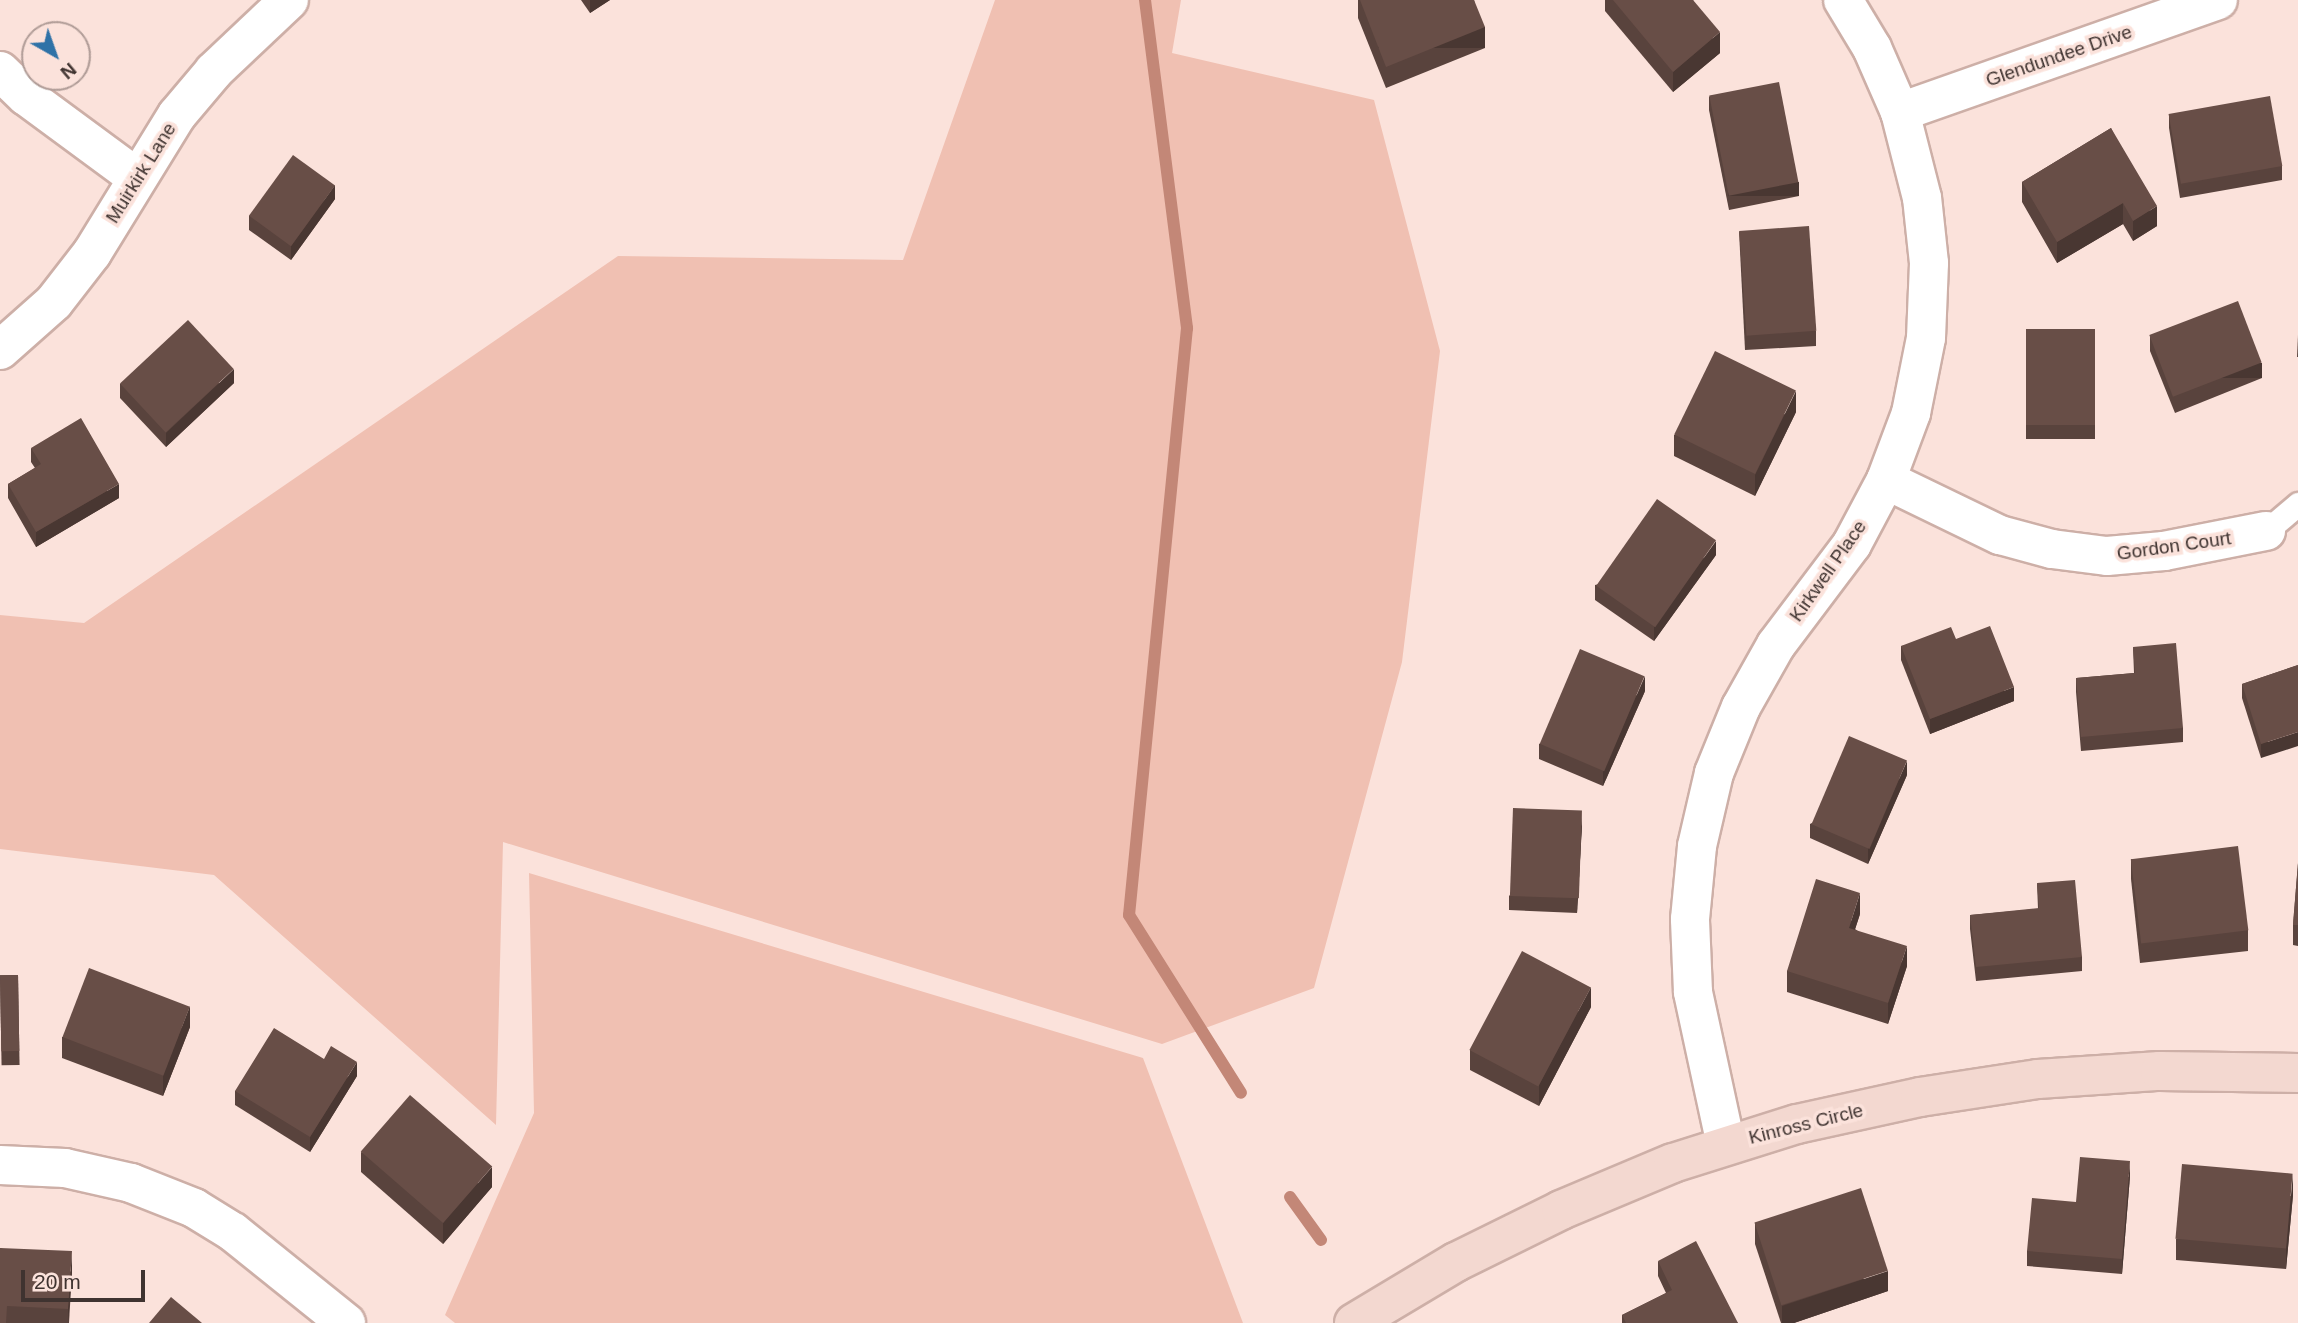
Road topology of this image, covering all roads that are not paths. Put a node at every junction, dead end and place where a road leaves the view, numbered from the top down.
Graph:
1 (289, 0) edge
2 (1843, 0) edge
3 (2218, 0) edge
4 (0, 71) edge
5 (1900, 112) junction
6 (136, 177) junction
7 (0, 350) edge
8 (1886, 480) junction
9 (2298, 504) edge
10 (2266, 531) joint
11 (2298, 1073) edge
12 (1726, 1145) junction
13 (0, 1165) edge
14 (346, 1323) edge
15 (1354, 1323) edge

1 - 6 street, Muirkirk Lane
2 - 5 street, Kirkwell Place
3 - 5 street, Glendundee Drive
4 - 6 street
5 - 8 street, Kirkwell Place
6 - 7 street, Muirkirk Lane
8 - 10 street, Gordon Court
8 - 12 street, Kirkwell Place
9 - 10 lane
11 - 12 street, Kinross Circle
12 - 15 street, Kinross Circle
13 - 14 street

